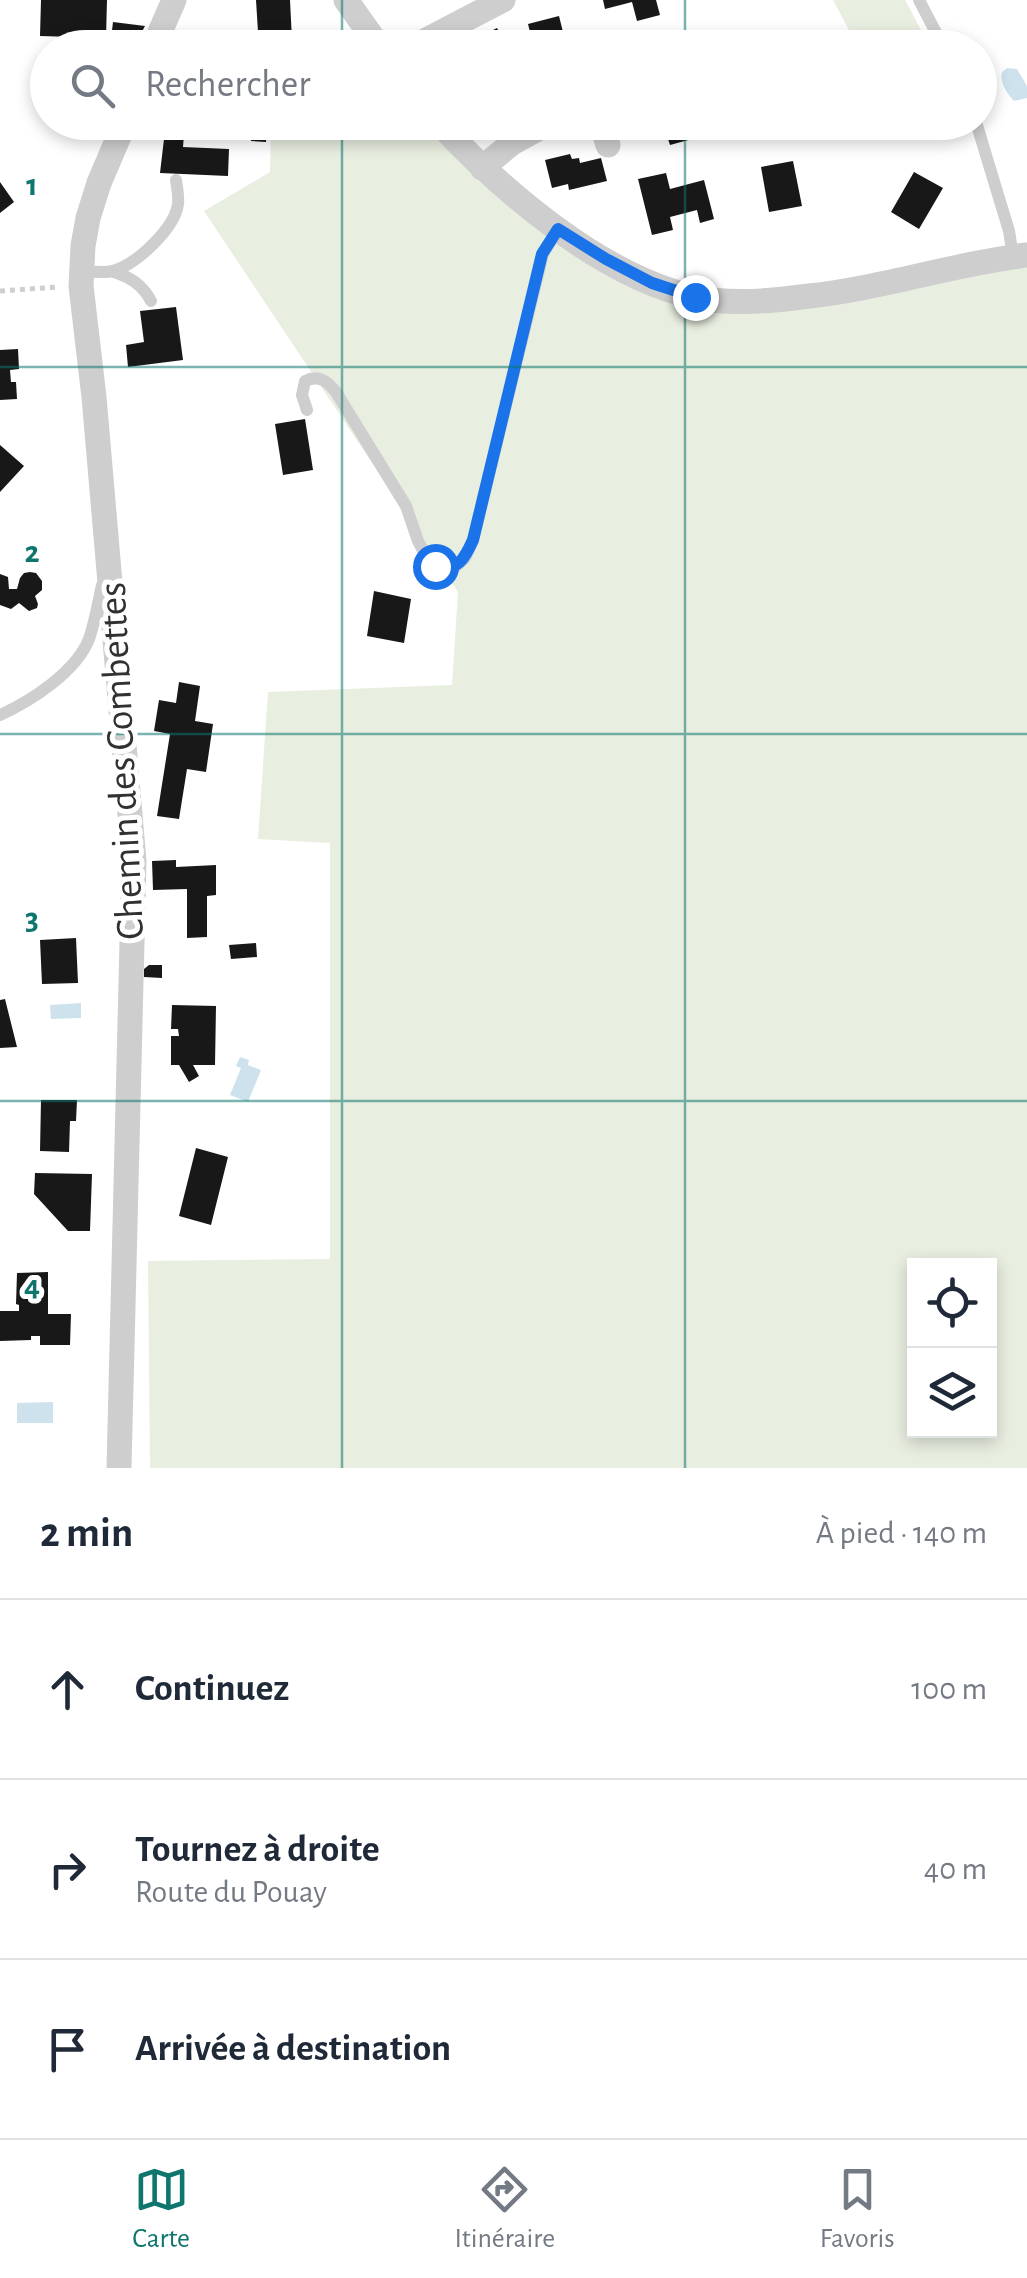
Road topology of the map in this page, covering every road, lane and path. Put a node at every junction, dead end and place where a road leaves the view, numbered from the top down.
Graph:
1 (174, 0) edge
2 (346, 0) edge
3 (504, 0) edge
4 (919, 0) edge
5 (161, 30) edge
6 (367, 30) edge
7 (446, 30) edge
8 (935, 30) edge
9 (117, 140) edge
10 (455, 140) edge
11 (517, 140) edge
12 (981, 140) edge
13 (482, 168) junction
14 (176, 180) dead end
15 (558, 229) junction
16 (1020, 256) edge
17 (111, 271) junction
18 (81, 278) junction
19 (0, 291) edge
20 (151, 301) dead end
21 (306, 410) dead end
22 (110, 573) junction
23 (0, 715) edge
24 (119, 1468) edge

1 - 5 street
2 - 6 street
3 - 7 street
4 - 8 lane
9 - 18 street, Chemin des Combettes
10 - 13 street
11 - 13 street
12 - 16 lane
13 - 15 street
14 - 17 lane
15 - 16 street
15 - 21 lane
17 - 18 lane
17 - 20 lane
18 - 19 path
18 - 22 street, Chemin des Combettes
22 - 23 lane
22 - 24 street, Chemin des Combettes

